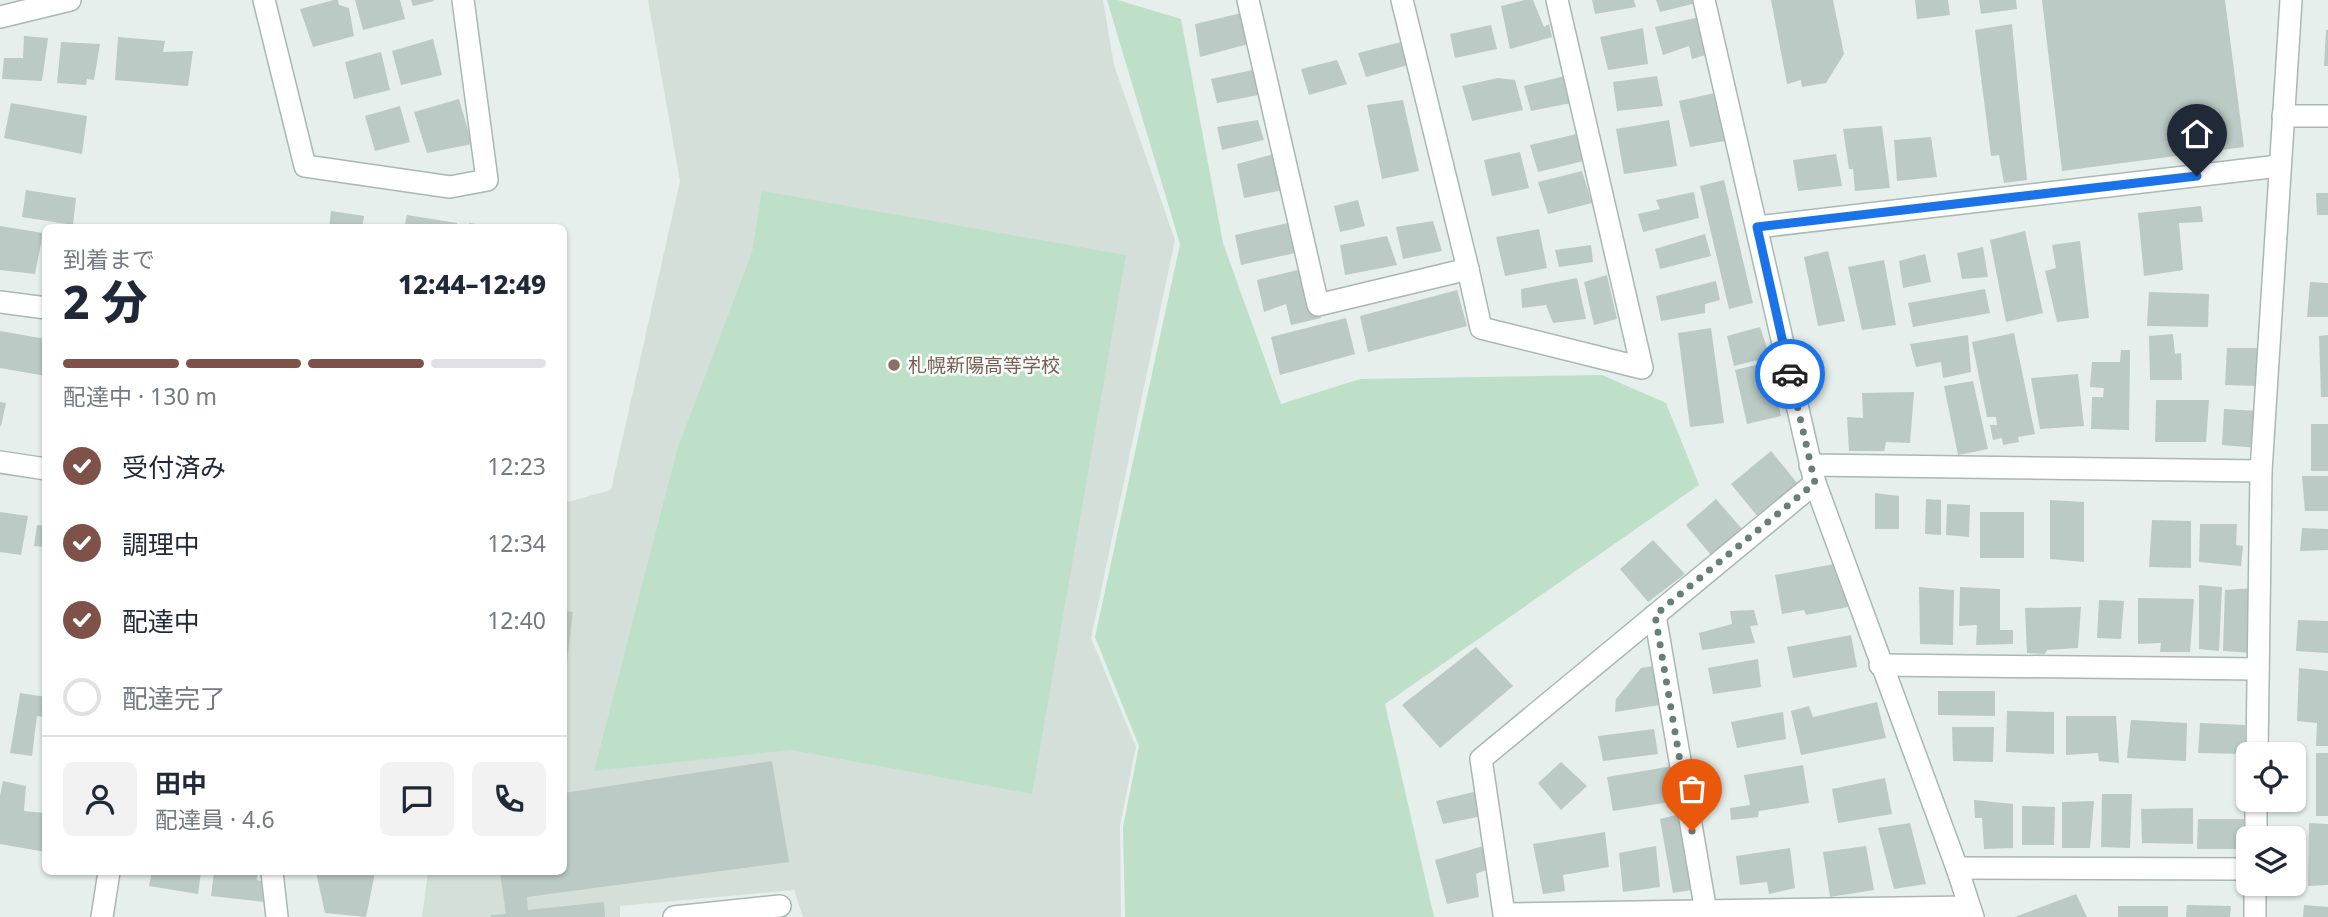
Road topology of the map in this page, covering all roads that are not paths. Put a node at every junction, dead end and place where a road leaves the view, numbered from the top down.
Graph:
1 (70, 0) edge
2 (264, 0) edge
3 (463, 0) edge
4 (1248, 0) edge
5 (1402, 0) edge
6 (1557, 0) edge
7 (1704, 0) edge
8 (2291, 0) edge
9 (33, 5) edge
10 (0, 16) edge
11 (2283, 116) junction
12 (2328, 116) edge
13 (2279, 166) junction
14 (1757, 227) junction
15 (1468, 269) junction
16 (0, 302) edge
17 (42, 307) edge
18 (0, 462) edge
19 (42, 468) edge
20 (2261, 471) junction
21 (1812, 474) junction
22 (1655, 615) junction
23 (1881, 665) junction
24 (2258, 669) junction
25 (2257, 742) edge
26 (1957, 868) junction
27 (2236, 869) edge
28 (109, 875) edge
29 (272, 875) edge
30 (2255, 896) edge
31 (780, 906) dead end
32 (1706, 912) junction
33 (1971, 912) edge
34 (102, 917) edge
35 (277, 917) edge
36 (674, 917) edge
37 (2255, 917) edge

1 - 9 street
2 - 3 street
4 - 15 street
5 - 15 street
6 - 15 street
7 - 14 street
8 - 11 street
9 - 10 street
11 - 12 street
11 - 13 street
13 - 14 street
13 - 20 street
14 - 21 street
16 - 17 street
18 - 19 street
20 - 21 street
20 - 24 street
21 - 22 street
21 - 23 street
22 - 32 street
22 - 32 street
23 - 24 street
23 - 26 street
24 - 25 street
26 - 27 street
26 - 33 street
28 - 34 street
29 - 35 street
30 - 37 street
31 - 36 street
32 - 33 street

